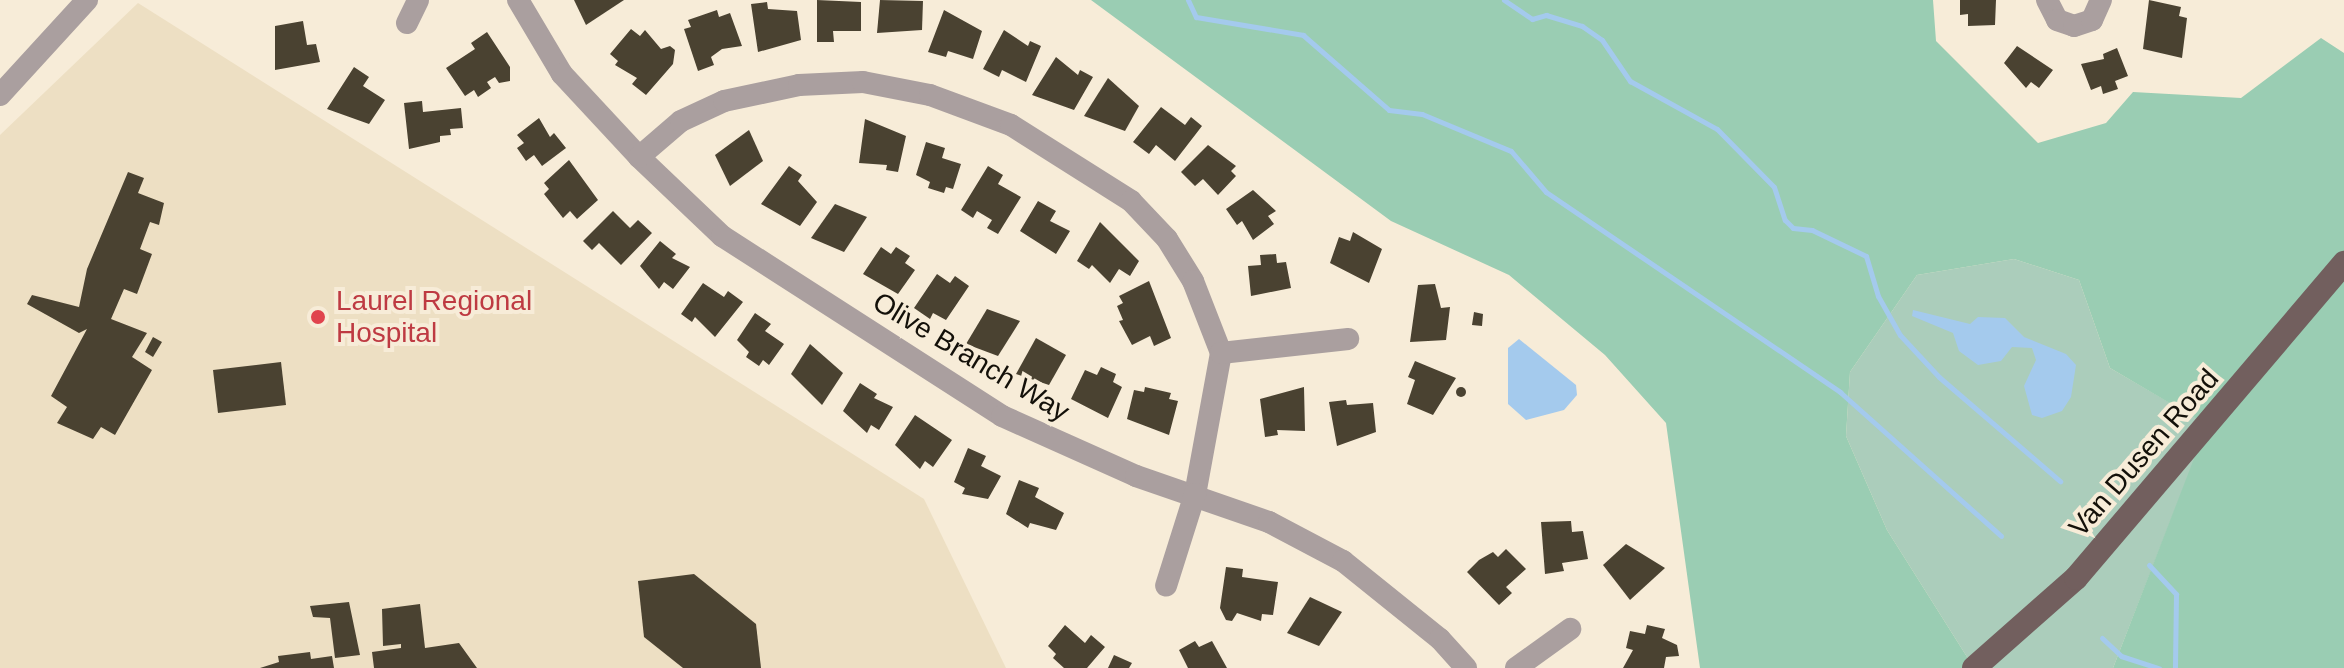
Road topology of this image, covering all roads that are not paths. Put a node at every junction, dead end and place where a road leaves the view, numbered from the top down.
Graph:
1 (87, 0) edge
2 (418, 0) edge
3 (518, 0) edge
4 (2047, 0) edge
5 (2101, 0) edge
6 (407, 23) dead end
7 (0, 95) edge
8 (639, 157) junction
9 (2344, 263) edge
10 (1348, 339) dead end
11 (1221, 353) junction
12 (1195, 494) junction
13 (1166, 586) dead end
14 (1570, 629) dead end
15 (1466, 668) edge
16 (1516, 668) edge
17 (1974, 668) edge

1 - 7 street
2 - 6 street
3 - 8 street, Olive Branch Way
4 - 5 street
8 - 11 street
8 - 12 street, Olive Branch Way
9 - 17 main road, Van Dusen Road
10 - 11 street
11 - 12 street
12 - 13 street
12 - 15 street, Olive Branch Way
14 - 16 street

